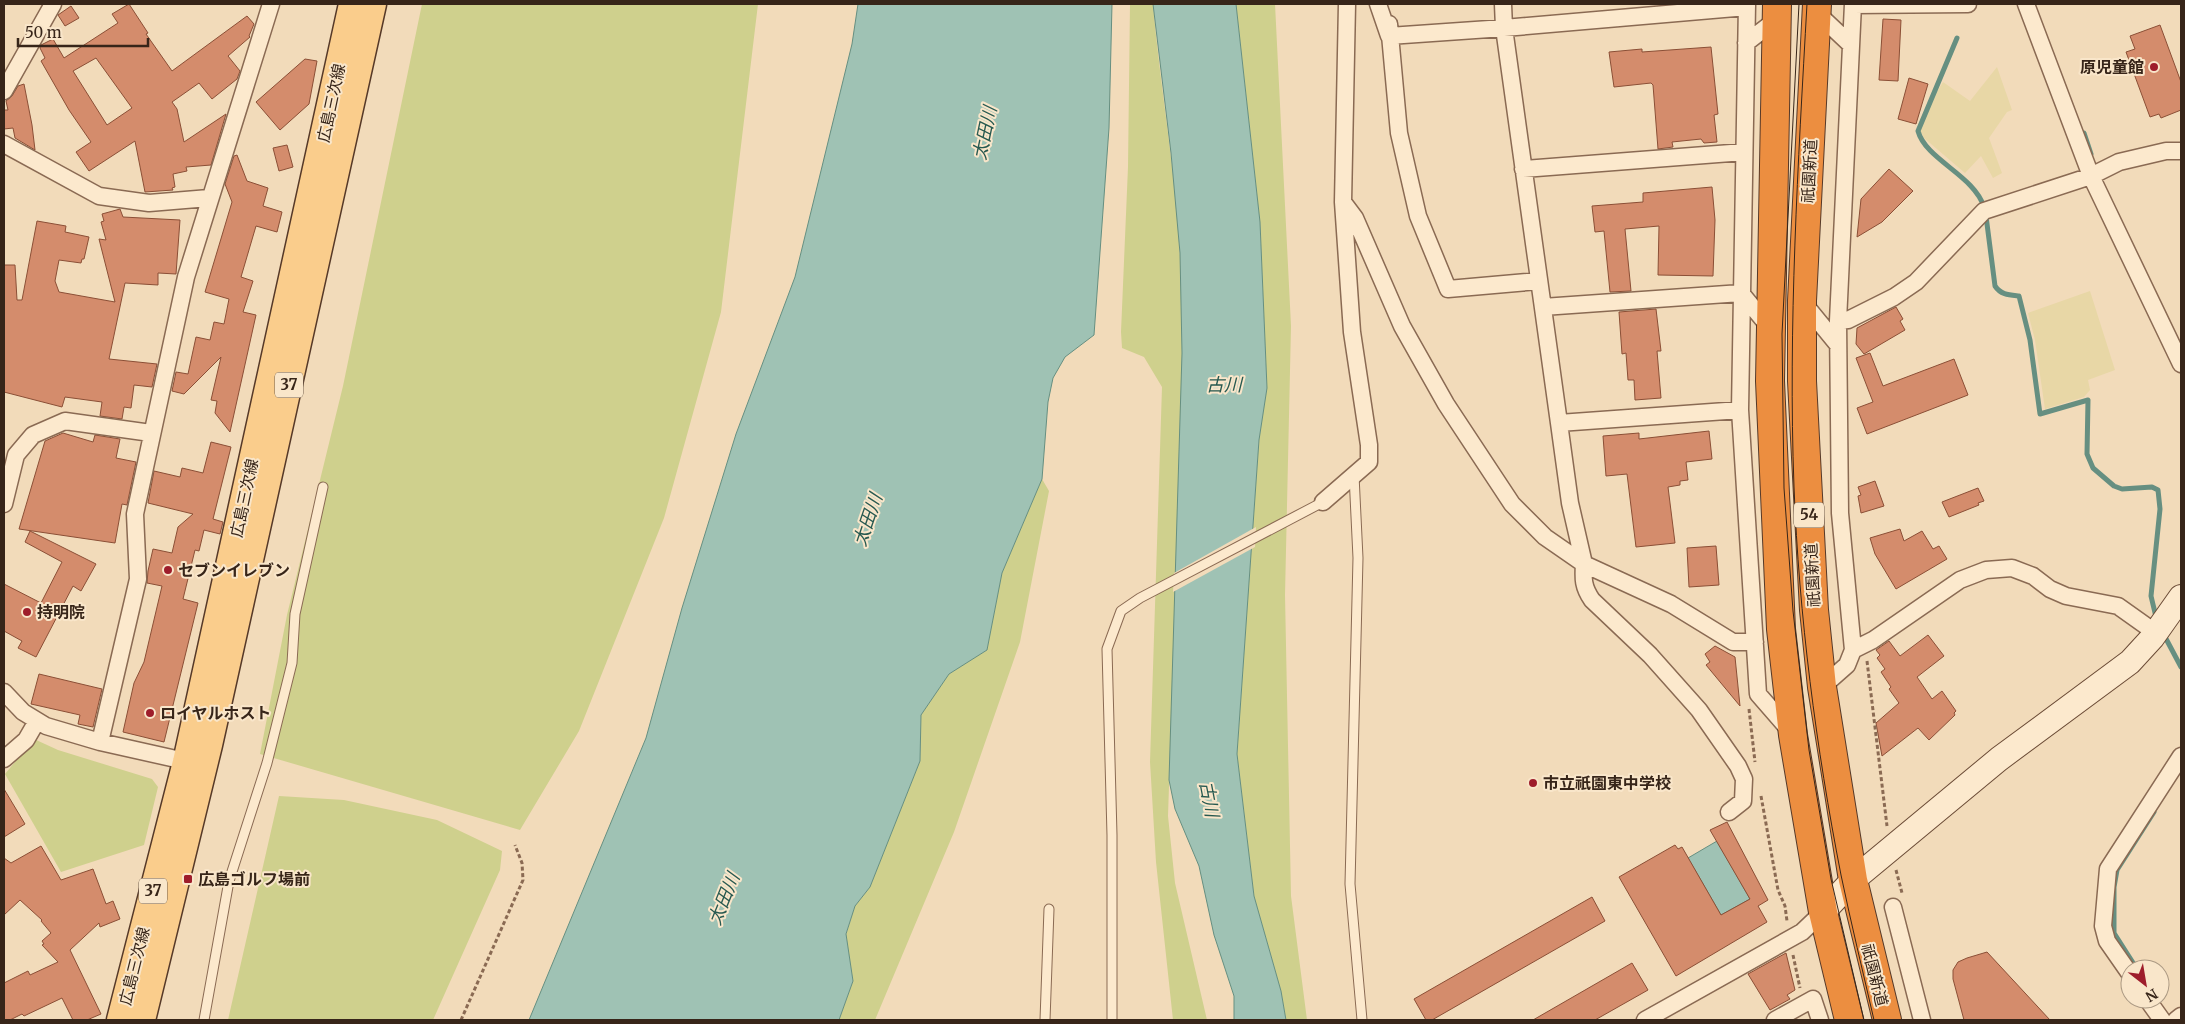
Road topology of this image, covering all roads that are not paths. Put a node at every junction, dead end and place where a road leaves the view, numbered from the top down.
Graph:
1 (52, 4) edge
2 (271, 4) edge
3 (352, 4) edge
4 (373, 4) edge
5 (1347, 4) edge
6 (1378, 4) edge
7 (1387, 4) edge
8 (1502, 4) edge
9 (1853, 4) edge
10 (1968, 4) edge
11 (2026, 4) edge
12 (1747, 6) edge
13 (1817, 8) edge
14 (1777, 11) edge
15 (1504, 28) junction
16 (1389, 36) junction
17 (1746, 44) junction
18 (1850, 44) junction
19 (4, 91) edge
20 (4, 144) edge
21 (2181, 151) edge
22 (1744, 152) junction
23 (1523, 169) junction
24 (2091, 176) junction
25 (210, 198) junction
26 (1344, 202) junction
27 (1539, 281) junction
28 (1741, 292) junction
29 (1802, 301) junction
30 (1543, 307) junction
31 (1838, 321) junction
32 (1772, 330) junction
33 (1838, 345) junction
34 (2181, 364) edge
35 (1740, 410) junction
36 (1559, 423) junction
37 (151, 433) junction
38 (1354, 475) junction
39 (323, 487) dead end
40 (1323, 502) joint
41 (4, 504) edge
42 (1584, 564) junction
43 (2181, 597) edge
44 (2156, 634) junction
45 (1755, 642) junction
46 (1859, 647) junction
47 (1822, 687) junction
48 (4, 692) edge
49 (37, 721) junction
50 (1793, 735) junction
51 (100, 742) junction
52 (2181, 756) edge
53 (4, 759) edge
54 (195, 764) junction
55 (1729, 812) dead end
56 (1852, 880) junction
57 (1894, 907) dead end
58 (1049, 909) dead end
59 (1823, 912) junction
60 (2120, 959) edge
61 (2154, 1009) edge
62 (2181, 1016) edge
63 (120, 1020) edge
64 (142, 1020) edge
65 (204, 1020) edge
66 (1045, 1020) edge
67 (1112, 1020) edge
68 (1362, 1020) edge
69 (1645, 1020) edge
70 (1775, 1020) edge
71 (1820, 1020) edge
72 (1849, 1020) edge
73 (1887, 1020) edge
74 (1922, 1020) edge
75 (2162, 1020) edge
76 (2176, 1020) edge

1 - 19 street
2 - 25 street
3 - 54 main road, 広島三次線 / 37
4 - 54 main road, 広島三次線 / 37
5 - 26 street
6 - 16 street
7 - 16 street
8 - 15 street
9 - 10 street
9 - 18 street
11 - 24 street
12 - 15 street
12 - 17 street
13 - 18 street
13 - 29 highway, 祇園新道 / 54
14 - 17 street
14 - 32 highway, 祇園新道 / 54
15 - 16 street
15 - 23 street
16 - 27 street
17 - 22 street
18 - 31 street
20 - 25 street
21 - 24 street
22 - 23 street
22 - 28 street
23 - 27 street
24 - 31 street
24 - 34 street
25 - 37 street
26 - 38 street
26 - 42 street
27 - 30 street
28 - 30 street
28 - 32 street
28 - 35 street
29 - 33 street
29 - 47 highway, 祇園新道 / 54
30 - 36 street
31 - 33 street
32 - 50 highway, 祇園新道 / 54
33 - 46 street
35 - 36 street
35 - 45 street
36 - 42 street
37 - 41 street
37 - 51 street
38 - 40 street
38 - 68 lane
39 - 65 lane
40 - 67 lane
42 - 45 street
42 - 55 street
43 - 44 street
44 - 46 street
44 - 56 street
45 - 50 street
46 - 47 street
47 - 56 highway, 祇園新道 / 54
48 - 49 street
49 - 51 street
49 - 53 street
50 - 59 highway, 祇園新道 / 54
51 - 54 street
52 - 60 street
54 - 63 main road, 広島三次線 / 37
54 - 64 main road, 広島三次線 / 37
56 - 59 street
56 - 73 highway, 祇園新道 / 54
57 - 74 street
58 - 66 lane
59 - 69 street
59 - 72 highway, 祇園新道 / 54
61 - 75 street
62 - 76 street
70 - 71 street

